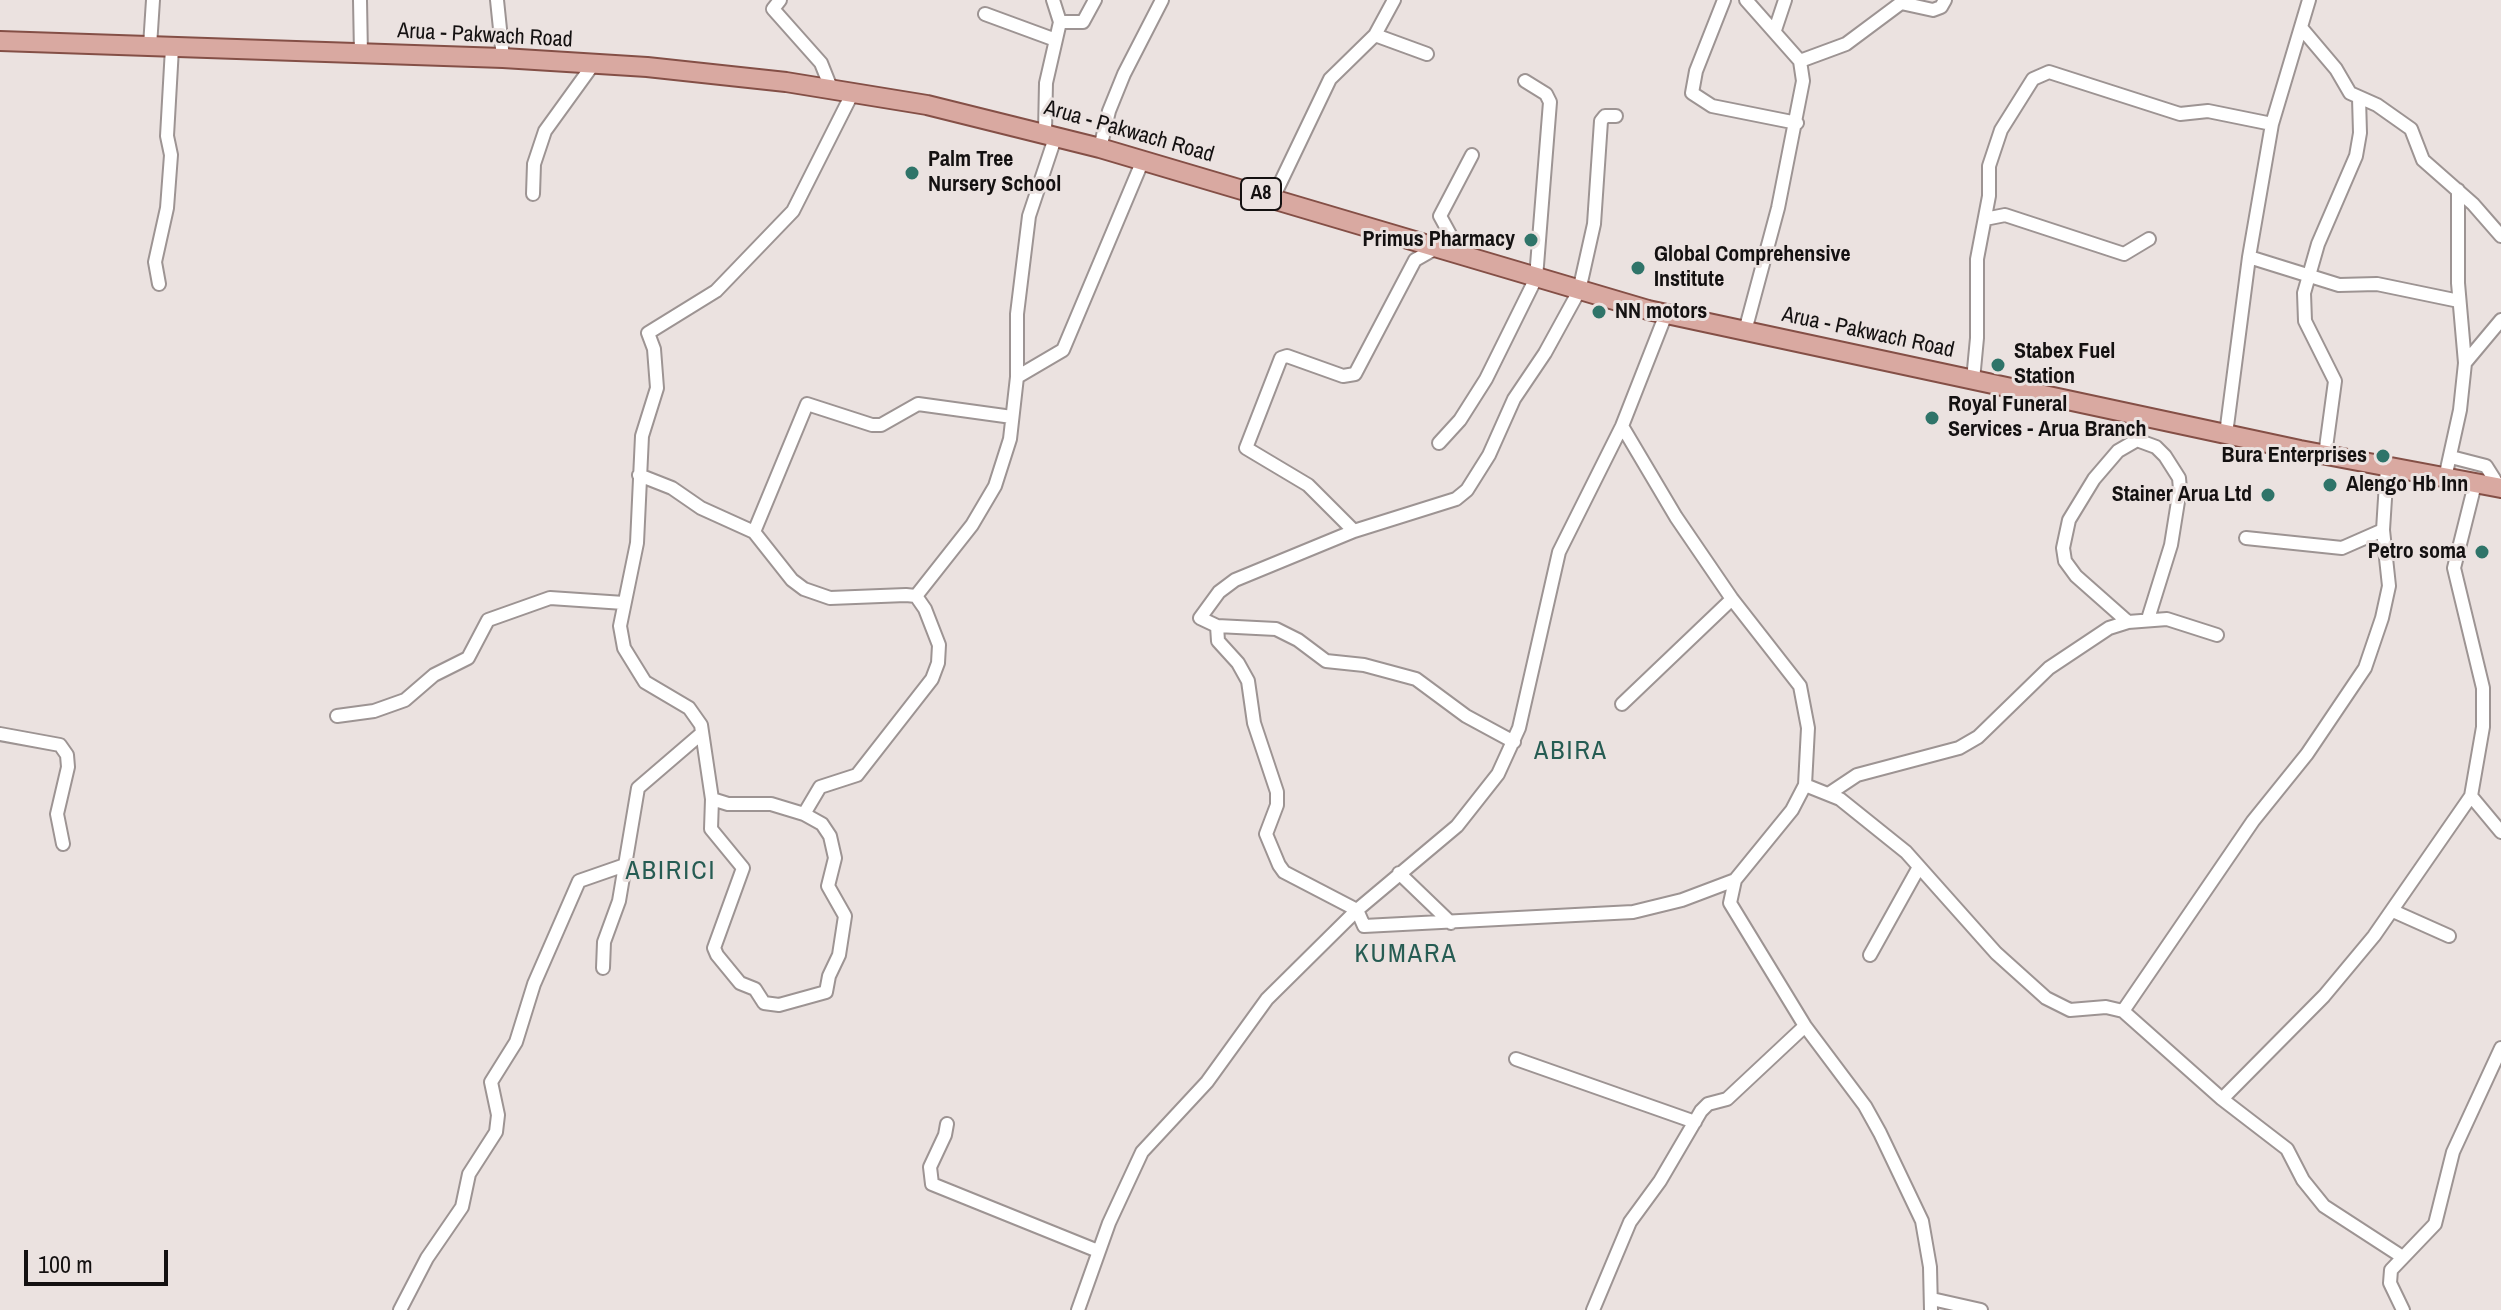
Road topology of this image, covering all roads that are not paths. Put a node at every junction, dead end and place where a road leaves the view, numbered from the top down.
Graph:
1 (153, 0) edge
2 (360, 0) edge
3 (497, 0) edge
4 (1053, 0) edge
5 (1095, 0) edge
6 (1162, 0) edge
7 (1394, 0) edge
8 (1724, 0) edge
9 (1746, 0) edge
10 (1785, 0) edge
11 (1945, 0) edge
12 (2309, 0) edge
13 (772, 3) edge
14 (985, 14) dead end
15 (1060, 22) junction
16 (1775, 30) junction
17 (2303, 30) junction
18 (1375, 35) junction
19 (1053, 39) junction
20 (0, 41) edge
21 (150, 46) junction
22 (172, 48) junction
23 (361, 54) junction
24 (1427, 54) dead end
25 (503, 58) junction
26 (1800, 61) junction
27 (592, 66) junction
28 (1525, 81) dead end
29 (831, 88) junction
30 (853, 92) junction
31 (2359, 98) junction
32 (1616, 116) dead end
33 (1797, 123) junction
34 (2272, 124) junction
35 (1050, 134) junction
36 (1100, 148) junction
37 (1472, 155) dead end
38 (1143, 160) junction
39 (2458, 190) junction
40 (533, 194) dead end
41 (1273, 198) junction
42 (1985, 219) junction
43 (2501, 236) edge
44 (2149, 239) dead end
45 (1445, 250) junction
46 (2249, 257) junction
47 (2308, 275) junction
48 (1536, 278) junction
49 (159, 284) dead end
50 (1579, 291) junction
51 (2459, 301) junction
52 (1666, 314) junction
53 (2501, 320) edge
54 (1745, 331) junction
55 (2465, 363) junction
56 (1017, 377) junction
57 (1973, 380) junction
58 (2135, 415) junction
59 (1012, 417) junction
60 (1622, 426) junction
61 (2226, 434) junction
62 (2137, 440) junction
63 (1439, 443) dead end
64 (2325, 455) junction
65 (2451, 457) junction
66 (2387, 467) junction
67 (639, 475) junction
68 (2445, 478) junction
69 (2475, 484) junction
70 (2501, 488) edge
71 (2383, 530) junction
72 (1354, 531) junction
73 (754, 532) junction
74 (2246, 538) dead end
75 (916, 596) junction
76 (1732, 599) junction
77 (624, 603) junction
78 (2148, 619) junction
79 (2128, 622) junction
80 (1217, 626) junction
81 (2217, 635) dead end
82 (1622, 704) dead end
83 (337, 716) dead end
84 (702, 733) junction
85 (0, 734) edge
86 (1514, 742) junction
87 (1805, 785) junction
88 (1830, 793) junction
89 (2471, 796) junction
90 (712, 799) junction
91 (804, 814) junction
92 (2501, 832) edge
93 (63, 844) dead end
94 (625, 865) junction
95 (1919, 867) junction
96 (1399, 873) junction
97 (1735, 880) junction
98 (1357, 910) junction
99 (2393, 911) junction
100 (1451, 923) junction
101 (2449, 936) dead end
102 (1870, 955) dead end
103 (603, 968) dead end
104 (2123, 1011) junction
105 (1805, 1026) junction
106 (2501, 1048) edge
107 (1516, 1059) dead end
108 (2222, 1099) junction
109 (1695, 1122) junction
110 (947, 1124) dead end
111 (1098, 1251) junction
112 (2401, 1256) junction
113 (1931, 1305) edge
114 (400, 1310) edge
115 (1078, 1310) edge
116 (1593, 1310) edge
117 (1981, 1310) edge
118 (2403, 1310) edge

1 - 21 street
2 - 23 street
3 - 25 street
4 - 15 street
5 - 15 street
6 - 36 street
7 - 18 street
8 - 33 street
9 - 16 street
10 - 16 street
11 - 26 street
12 - 17 street
13 - 29 street
14 - 19 street
15 - 19 street
16 - 26 street
17 - 31 street
17 - 34 street
18 - 24 street
18 - 41 street
19 - 35 street
20 - 21 main road, Arua - Pakwach Road / A8
21 - 22 main road, Arua - Pakwach Road / A8
22 - 23 main road, Arua - Pakwach Road / A8
22 - 49 street
23 - 25 main road, Arua - Pakwach Road / A8
25 - 27 main road, Arua - Pakwach Road / A8
26 - 33 street
27 - 29 main road, Arua - Pakwach Road / A8
27 - 40 street
28 - 48 street
29 - 30 main road, Arua - Pakwach Road / A8
30 - 35 main road, Arua - Pakwach Road / A8
30 - 67 street
31 - 39 street
31 - 47 street
32 - 50 street
33 - 54 street
34 - 42 street
34 - 46 street
35 - 36 main road, Arua - Pakwach Road / A8
35 - 56 street
36 - 38 main road, Arua - Pakwach Road / A8
37 - 45 street
38 - 41 main road, Arua - Pakwach Road / A8
38 - 56 street
39 - 43 street
39 - 51 street
41 - 45 main road, Arua - Pakwach Road / A8
42 - 44 street
42 - 57 street
45 - 48 main road, Arua - Pakwach Road / A8
45 - 72 street
46 - 47 street
46 - 61 street
47 - 51 street
47 - 64 street
48 - 50 main road, Arua - Pakwach Road / A8
48 - 63 street
50 - 52 main road, Arua - Pakwach Road / A8
50 - 72 street
51 - 55 street
52 - 54 main road, Arua - Pakwach Road / A8
52 - 60 street
53 - 55 street
54 - 57 main road, Arua - Pakwach Road / A8
55 - 65 street
56 - 59 street
57 - 58 main road, Arua - Pakwach Road / A8
58 - 61 main road, Arua - Pakwach Road / A8
58 - 62 street
59 - 73 street
59 - 75 street
60 - 76 street
60 - 86 street
61 - 64 main road, Arua - Pakwach Road / A8
62 - 78 street
62 - 79 street
64 - 66 main road, Arua - Pakwach Road / A8
65 - 68 street
65 - 70 street
66 - 68 main road, Arua - Pakwach Road / A8
66 - 71 street
67 - 73 street
67 - 77 street
68 - 69 main road, Arua - Pakwach Road / A8
69 - 70 main road, Arua - Pakwach Road / A8
69 - 89 street
71 - 74 street
71 - 104 street
72 - 80 street
73 - 75 street
75 - 91 street
76 - 82 street
76 - 87 street
77 - 83 street
77 - 84 street
78 - 79 street
78 - 81 street
79 - 88 street
80 - 86 street
80 - 98 street
84 - 90 street
84 - 94 street
85 - 93 street
86 - 96 street
87 - 88 street
87 - 97 street
88 - 95 street
89 - 92 street
89 - 99 street
90 - 91 street
90 - 91 street
94 - 103 street
94 - 114 street
95 - 102 street
95 - 104 street
96 - 98 street
96 - 100 street
97 - 100 street
97 - 105 street
98 - 100 street
98 - 111 street
99 - 101 street
99 - 108 street
104 - 108 street
105 - 109 street
105 - 113 street
106 - 112 street
107 - 109 street
108 - 112 street
109 - 116 street
110 - 111 street
111 - 115 street
112 - 118 street
113 - 117 street

